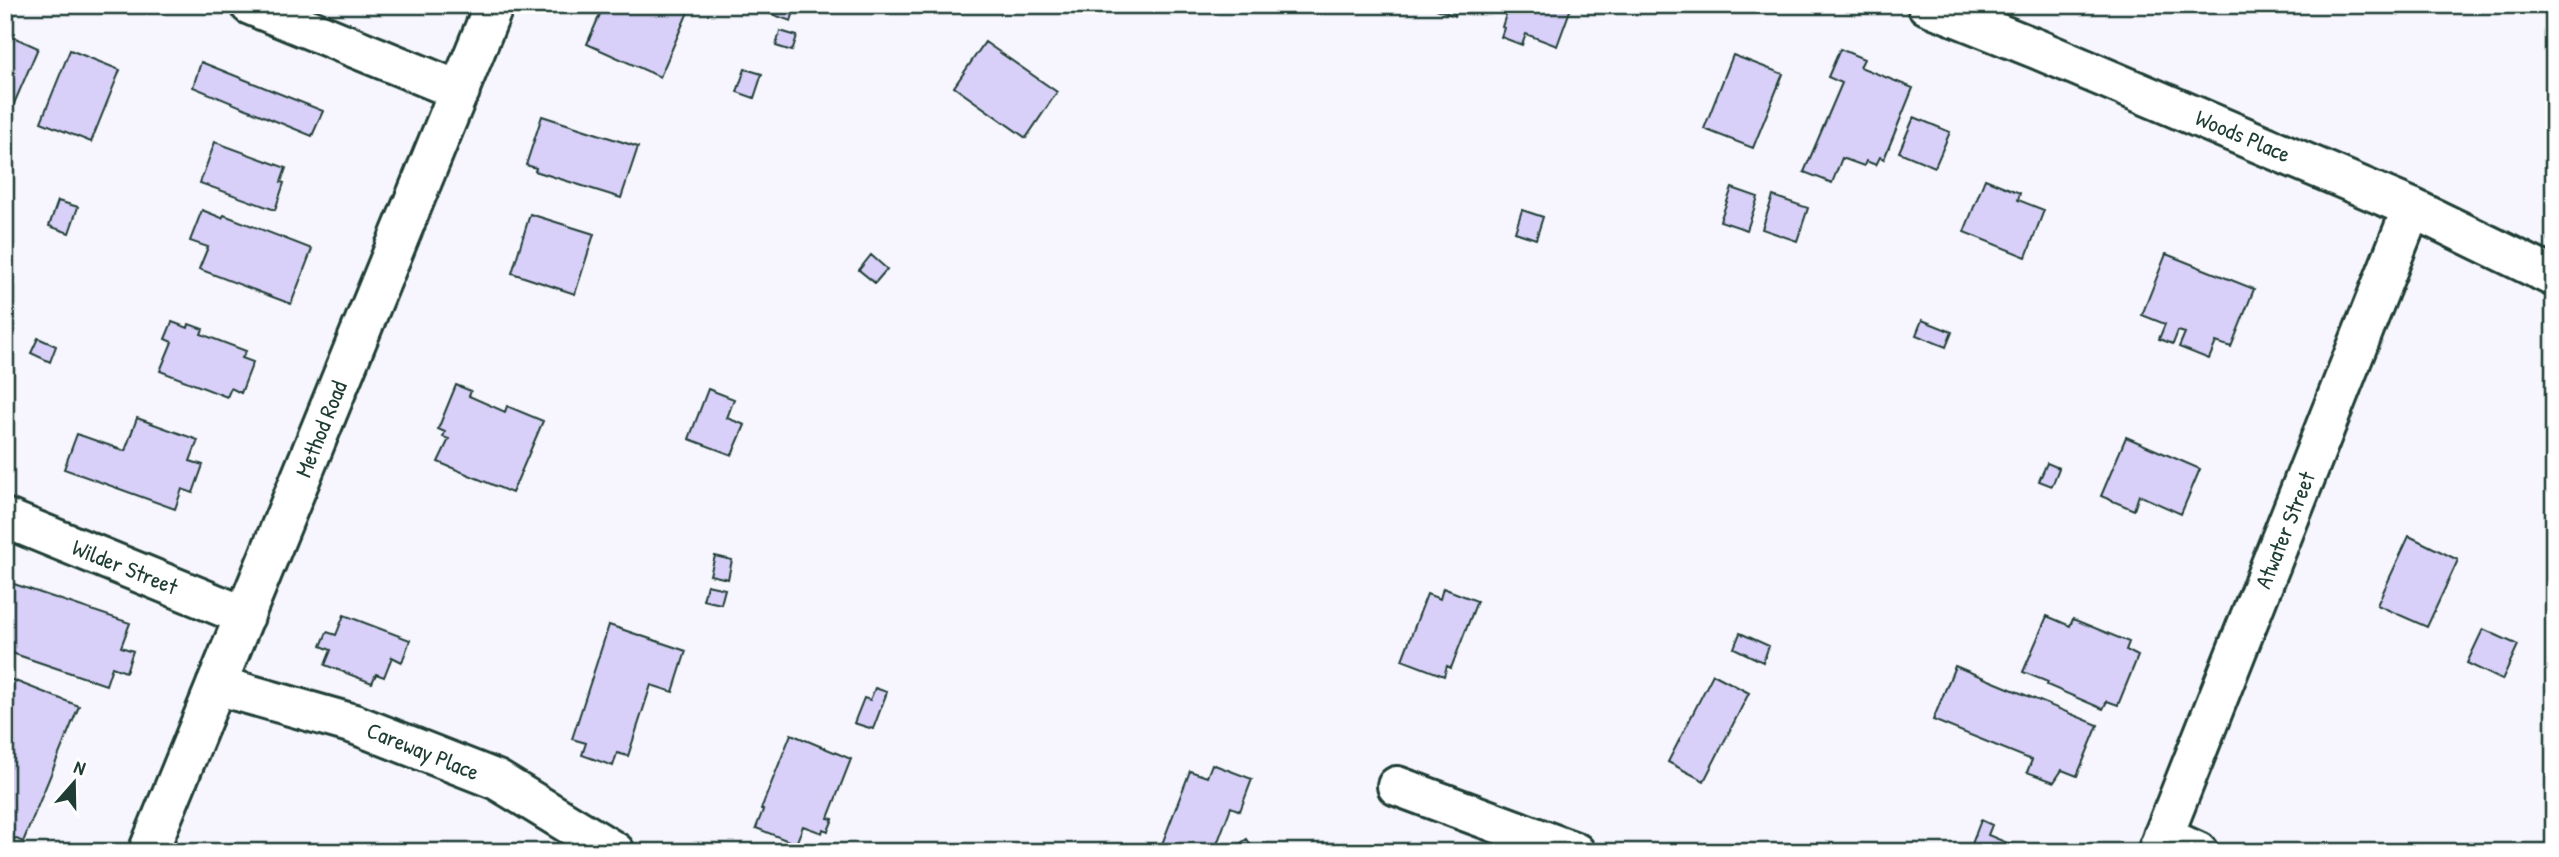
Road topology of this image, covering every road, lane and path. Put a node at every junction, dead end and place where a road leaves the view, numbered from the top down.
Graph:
1 (250, 5) edge
2 (494, 5) edge
3 (1927, 5) edge
4 (460, 92) junction
5 (2412, 208) junction
6 (2554, 277) edge
7 (5, 518) edge
8 (245, 616) junction
9 (216, 685) junction
10 (1397, 786) dead end
11 (2160, 844) edge
12 (148, 852) edge
13 (615, 852) edge
14 (1575, 852) edge
15 (2198, 852) edge

1 - 4 street
2 - 4 street, Method Road
3 - 5 street, Woods Place
4 - 8 street, Method Road
5 - 6 street, Woods Place
5 - 11 street, Atwater Street
7 - 8 street, Wilder Street
8 - 9 street, Method Road
9 - 12 street, Method Road
9 - 13 street, Careway Place
10 - 14 street
11 - 15 street

